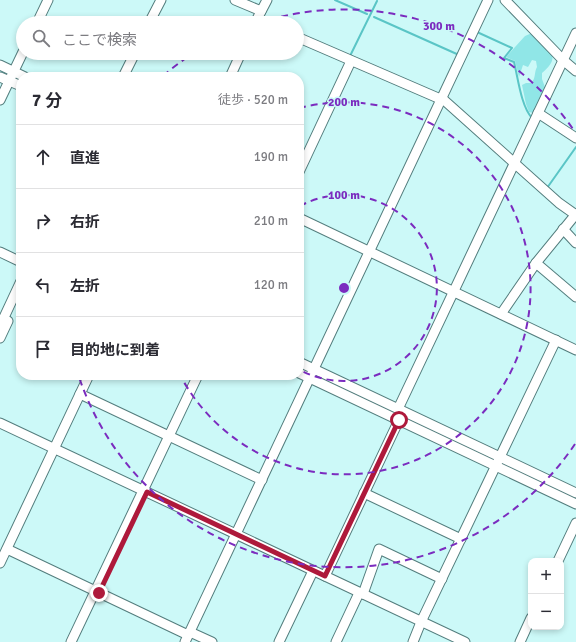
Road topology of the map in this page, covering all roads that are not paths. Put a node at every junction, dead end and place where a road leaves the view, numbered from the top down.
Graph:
1 (48, 0) edge
2 (154, 0) edge
3 (161, 0) edge
4 (235, 0) edge
5 (267, 0) edge
6 (488, 0) edge
7 (504, 0) edge
8 (40, 16) edge
9 (146, 16) edge
10 (153, 16) edge
11 (256, 16) edge
12 (261, 16) edge
13 (576, 34) edge
14 (304, 40) edge
15 (576, 46) edge
16 (349, 59) junction
17 (19, 60) edge
18 (125, 60) edge
19 (132, 60) edge
20 (238, 60) edge
21 (566, 62) junction
22 (0, 65) edge
23 (576, 71) edge
24 (14, 72) junction
25 (119, 72) edge
26 (126, 72) edge
27 (232, 72) edge
28 (0, 77) edge
29 (9, 81) junction
30 (16, 84) edge
31 (0, 100) edge
32 (441, 100) junction
33 (541, 115) junction
34 (576, 138) edge
35 (304, 148) edge
36 (304, 161) edge
37 (517, 165) junction
38 (576, 214) edge
39 (304, 220) edge
40 (563, 229) junction
41 (576, 243) edge
42 (0, 252) edge
43 (370, 252) junction
44 (16, 260) edge
45 (536, 263) junction
46 (16, 292) edge
47 (456, 292) junction
48 (576, 297) edge
49 (16, 304) edge
50 (501, 314) junction
51 (0, 326) edge
52 (0, 338) edge
53 (556, 340) junction
54 (576, 350) edge
55 (304, 364) edge
56 (314, 369) junction
57 (304, 375) edge
58 (310, 378) junction
59 (87, 380) edge
60 (196, 380) edge
61 (199, 380) edge
62 (80, 394) junction
63 (401, 410) junction
64 (396, 419) junction
65 (0, 423) edge
66 (170, 437) junction
67 (54, 448) junction
68 (500, 457) junction
69 (496, 466) junction
70 (262, 480) junction
71 (145, 491) junction
72 (576, 492) edge
73 (364, 493) junction
74 (576, 504) edge
75 (576, 523) edge
76 (576, 534) edge
77 (236, 535) junction
78 (461, 539) junction
79 (6, 549) junction
80 (559, 558) edge
81 (564, 560) edge
82 (0, 563) edge
83 (319, 574) junction
84 (442, 579) junction
85 (97, 592) junction
86 (361, 594) junction
87 (421, 622) junction
88 (528, 625) edge
89 (531, 630) edge
90 (188, 636) edge
91 (71, 642) edge
92 (76, 642) edge
93 (212, 642) edge
94 (279, 642) edge
95 (285, 642) edge
96 (336, 642) edge
97 (413, 642) edge
98 (465, 642) edge
99 (520, 642) edge
100 (525, 642) edge

1 - 8 street
2 - 9 street
3 - 10 street
4 - 11 street
5 - 12 street
6 - 32 street
7 - 21 street
13 - 21 street
14 - 16 street
15 - 21 street
16 - 32 street
16 - 35 street
16 - 36 street
17 - 24 street
18 - 25 street
19 - 26 street
20 - 27 street
21 - 23 street
21 - 33 street
22 - 24 street
24 - 29 street
28 - 29 street
29 - 30 street
29 - 31 street
32 - 37 street
32 - 43 street
33 - 34 street
33 - 37 street
37 - 38 street
37 - 47 street
38 - 40 street
39 - 43 street
40 - 41 street
40 - 45 street
42 - 44 street
43 - 47 street
43 - 56 street
45 - 48 street
45 - 50 street
46 - 51 street
47 - 50 street
47 - 63 street
49 - 52 street
50 - 53 street
53 - 54 street
53 - 68 street
55 - 56 street
56 - 58 street
56 - 63 street
57 - 58 street
58 - 64 street
58 - 70 street
59 - 62 street
60 - 66 street
61 - 66 street
62 - 66 street
62 - 67 street
63 - 68 street
64 - 69 street
64 - 73 street
64 - 83 street
65 - 67 street
66 - 70 street
66 - 71 street
67 - 71 street
67 - 79 street
68 - 69 street
68 - 72 street
69 - 74 street
69 - 78 street
70 - 77 street
71 - 77 street
71 - 85 street
73 - 78 street
73 - 83 street
75 - 80 street
76 - 81 street
77 - 83 street
77 - 90 street
78 - 84 street
79 - 82 street
79 - 85 street
83 - 86 street
83 - 94 street
83 - 95 street
84 - 86 street
84 - 87 street
85 - 90 street
85 - 91 street
85 - 92 street
86 - 87 street
86 - 96 street
87 - 97 street
87 - 98 street
88 - 99 street
89 - 100 street
90 - 93 street

